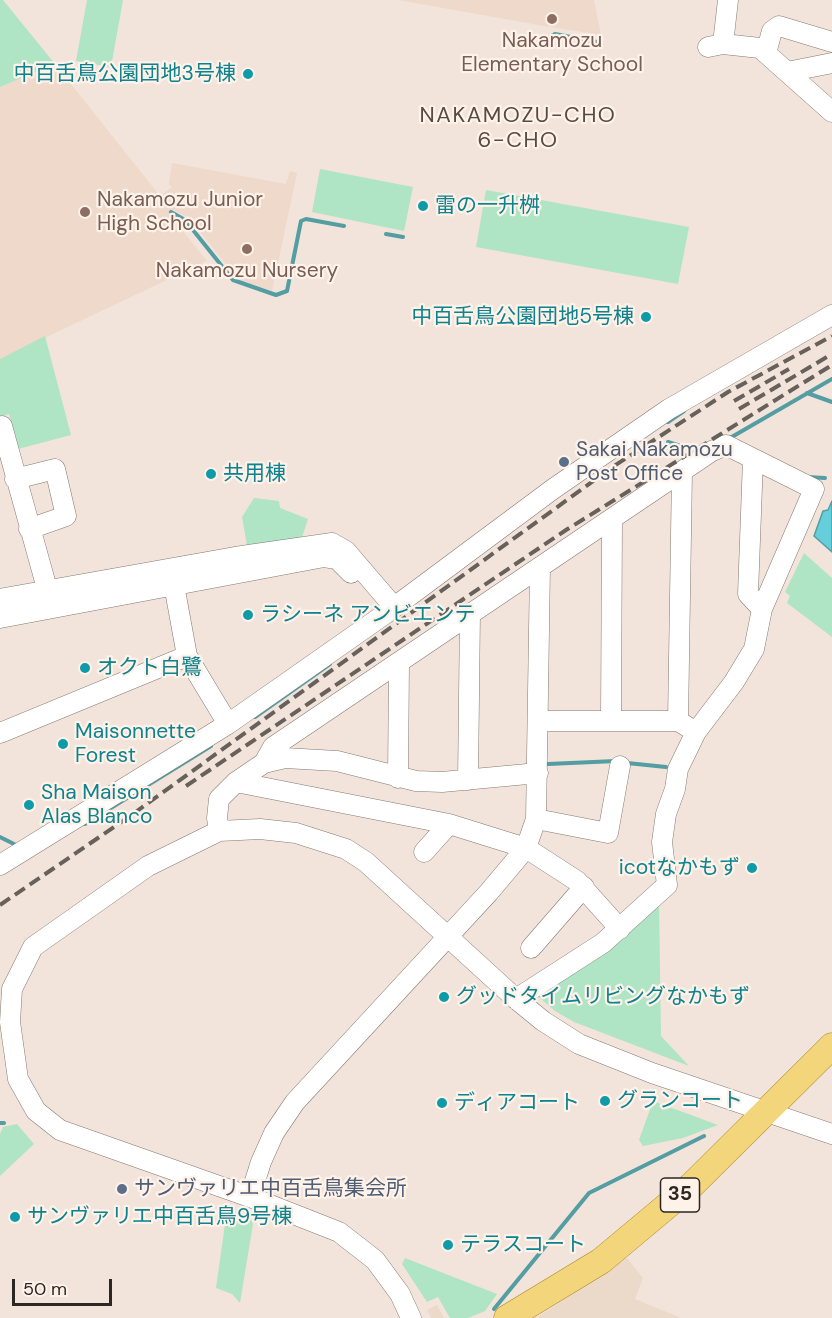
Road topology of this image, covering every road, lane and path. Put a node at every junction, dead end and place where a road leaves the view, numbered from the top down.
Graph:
1 (728, 0) edge
2 (832, 42) edge
3 (766, 53) junction
4 (832, 63) edge
5 (788, 72) junction
6 (832, 112) edge
7 (832, 315) edge
8 (0, 427) edge
9 (753, 459) junction
10 (682, 472) junction
11 (15, 479) junction
12 (612, 519) junction
13 (29, 529) junction
14 (540, 567) junction
15 (173, 577) junction
16 (0, 599) edge
17 (50, 599) junction
18 (762, 609) junction
19 (390, 610) junction
20 (470, 613) junction
21 (0, 618) edge
22 (187, 656) junction
23 (399, 662) junction
24 (610, 721) junction
25 (678, 721) junction
26 (539, 722) junction
27 (228, 724) junction
28 (696, 732) junction
29 (0, 733) edge
30 (264, 763) junction
31 (620, 766) dead end
32 (538, 773) junction
33 (398, 778) junction
34 (468, 780) junction
35 (236, 782) junction
36 (536, 819) junction
37 (449, 824) junction
38 (219, 831) junction
39 (0, 844) edge
40 (526, 848) junction
41 (424, 852) dead end
42 (18, 853) junction
43 (0, 865) edge
44 (584, 887) junction
45 (620, 929) junction
46 (448, 936) junction
47 (531, 948) dead end
48 (516, 999) junction
49 (832, 1046) edge
50 (767, 1110) junction
51 (832, 1134) edge
52 (250, 1197) junction
53 (411, 1318) edge
54 (507, 1318) edge

1 - 3 street
2 - 3 street
3 - 5 street
4 - 5 street
5 - 6 street
7 - 19 street
8 - 11 street
9 - 10 street
9 - 18 street
9 - 18 street
10 - 12 street
10 - 25 street
11 - 13 street
11 - 13 street
12 - 14 street
12 - 24 street
13 - 17 street
14 - 20 street
14 - 26 street
15 - 17 street
15 - 19 street
15 - 22 street
16 - 17 street
17 - 21 street
18 - 28 street
19 - 27 street
20 - 23 street
20 - 34 street
22 - 27 street
22 - 29 street
23 - 30 street
23 - 33 street
24 - 25 street
24 - 26 street
25 - 28 street
26 - 32 street
27 - 42 street
28 - 45 street
30 - 33 street
30 - 35 street
31 - 36 street
32 - 34 street
32 - 36 street
33 - 34 street
35 - 37 street
35 - 38 street
36 - 40 street
37 - 40 street
37 - 41 street
38 - 46 street
38 - 52 street
39 - 42 street
40 - 44 street
40 - 46 street
42 - 43 street
44 - 45 street
44 - 47 street
45 - 48 street
46 - 48 street
46 - 52 street
48 - 50 street
49 - 50 main road, 35
50 - 51 street
50 - 54 main road, 35
52 - 53 street

